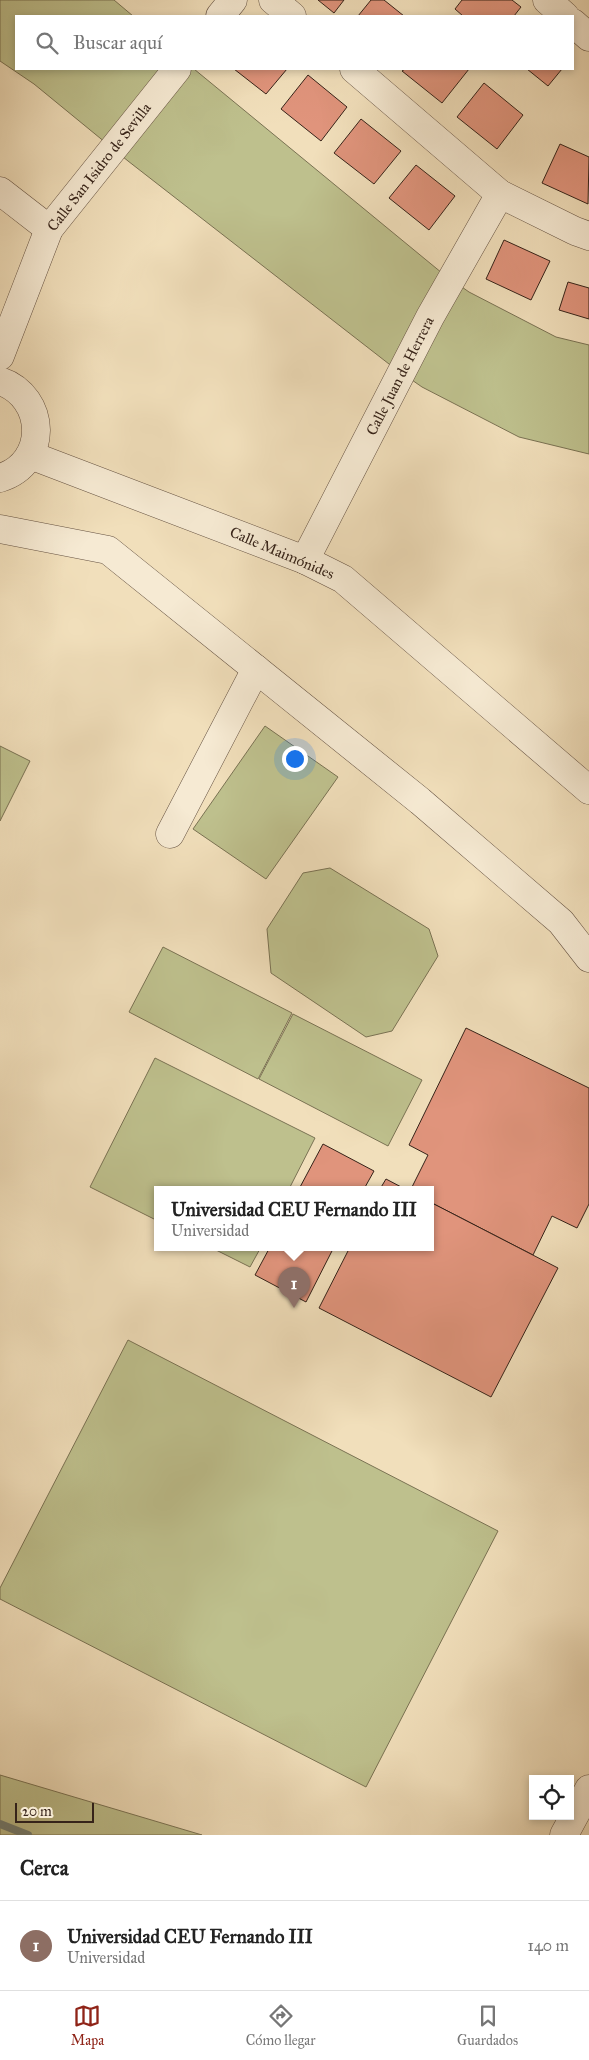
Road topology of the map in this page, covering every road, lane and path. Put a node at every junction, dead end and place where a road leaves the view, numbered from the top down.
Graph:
1 (233, 0) edge
2 (273, 0) edge
3 (547, 0) edge
4 (221, 15) edge
5 (291, 15) edge
6 (564, 15) edge
7 (574, 24) edge
8 (589, 37) edge
9 (176, 70) edge
10 (355, 70) edge
11 (0, 191) edge
12 (500, 194) junction
13 (49, 229) junction
14 (589, 236) edge
15 (0, 356) edge
16 (0, 381) edge
17 (30, 455) junction
18 (0, 478) edge
19 (0, 529) edge
20 (305, 560) junction
21 (256, 669) junction
22 (589, 790) edge
23 (170, 834) dead end
24 (589, 958) edge
25 (589, 1789) edge
26 (564, 1835) edge

1 - 4 street
2 - 5 street
3 - 6 street
7 - 8 street
9 - 13 street, Calle San Isidro de Sevilla
10 - 12 street
11 - 13 street
12 - 14 street
12 - 20 street, Calle Juan de Herrera
13 - 15 street, Calle San Isidro de Sevilla
16 - 17 street
17 - 18 street
17 - 20 street, Calle Maimónides
19 - 21 street
20 - 22 street, Calle Maimónides
21 - 23 street
21 - 24 street
25 - 26 street

